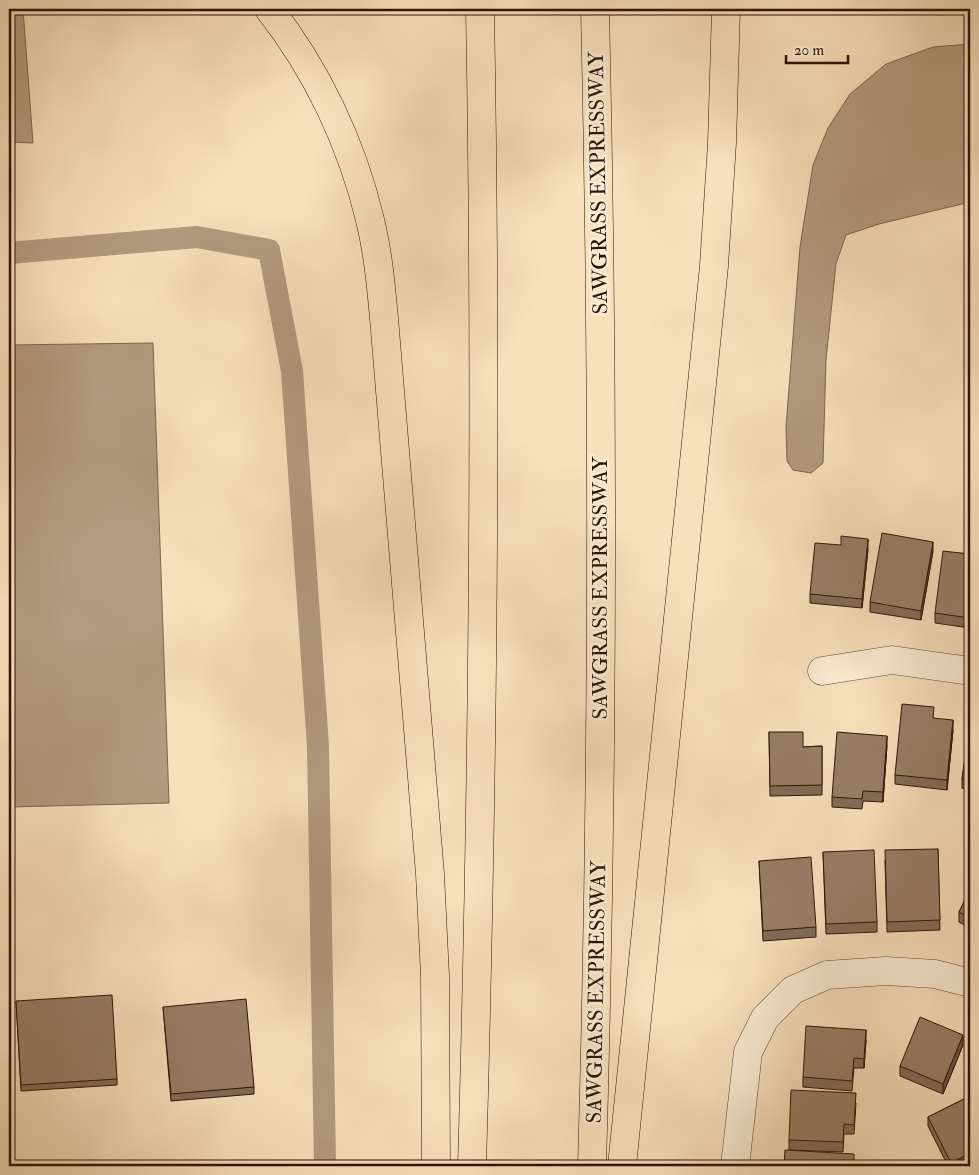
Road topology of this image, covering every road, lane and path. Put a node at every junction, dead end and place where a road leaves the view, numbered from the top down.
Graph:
1 (269, 9) edge
2 (480, 9) edge
3 (595, 9) edge
4 (726, 9) edge
5 (822, 671) dead end
6 (970, 671) edge
7 (970, 983) edge
8 (436, 1166) edge
9 (472, 1166) edge
10 (592, 1166) edge
11 (622, 1166) edge
12 (735, 1166) edge

1 - 8 highway
2 - 9 highway
3 - 10 highway, SAWGRASS EXPRESSWAY
4 - 11 highway
5 - 6 street
7 - 12 street

